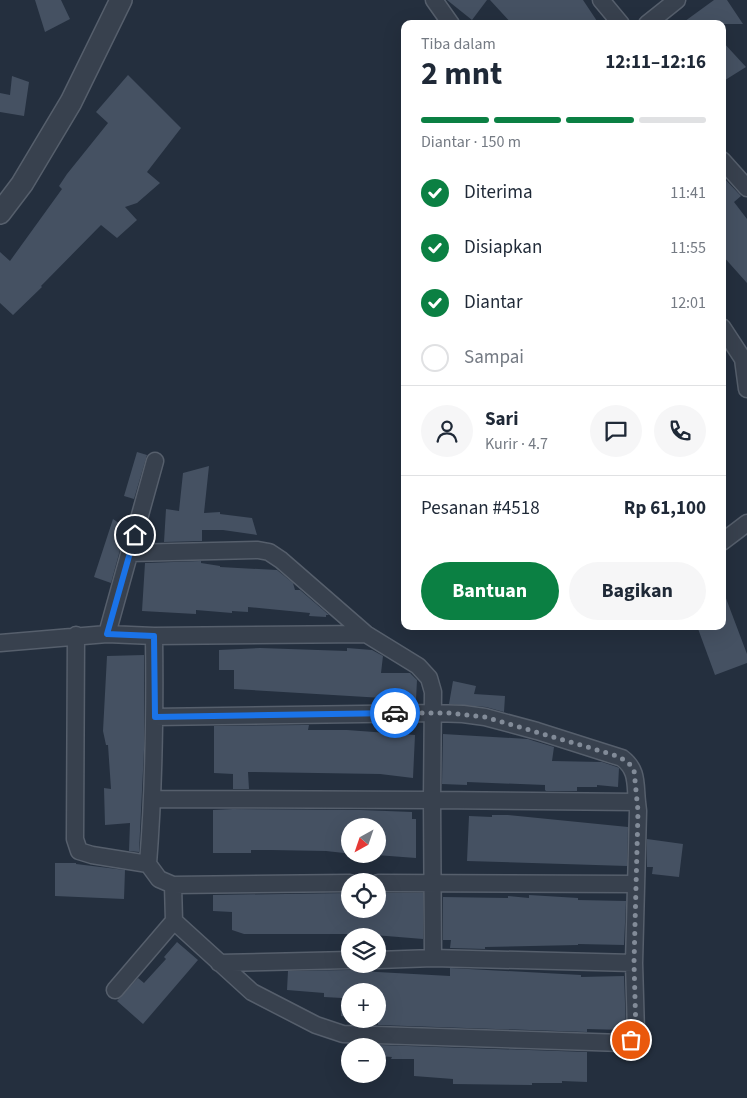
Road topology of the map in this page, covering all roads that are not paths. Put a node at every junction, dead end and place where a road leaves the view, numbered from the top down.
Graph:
1 (122, 0) edge
2 (434, 0) edge
3 (601, 0) edge
4 (677, 0) edge
5 (447, 20) edge
6 (618, 20) edge
7 (652, 20) edge
8 (726, 164) edge
9 (747, 188) edge
10 (0, 213) edge
11 (726, 334) edge
12 (747, 389) edge
13 (155, 461) dead end
14 (747, 523) edge
15 (726, 539) edge
16 (130, 553) junction
17 (107, 634) junction
18 (366, 634) junction
19 (76, 636) junction
20 (154, 636) junction
21 (0, 643) edge
22 (433, 713) junction
23 (155, 717) junction
24 (153, 799) junction
25 (432, 800) junction
26 (637, 802) junction
27 (148, 864) junction
28 (432, 882) junction
29 (341, 883) edge
30 (386, 883) edge
31 (636, 884) junction
32 (173, 885) junction
33 (174, 921) junction
34 (433, 958) junction
35 (341, 960) edge
36 (386, 960) edge
37 (219, 963) junction
38 (634, 963) junction
39 (115, 990) dead end

1 - 10 street
2 - 5 street
3 - 6 street
4 - 7 street
8 - 9 street
11 - 12 street
13 - 16 street
14 - 15 street
16 - 17 street
16 - 18 street
17 - 19 street
17 - 20 street
18 - 20 street
18 - 22 street
19 - 21 street
19 - 27 street
20 - 23 street
22 - 23 street
22 - 25 street
22 - 26 street
23 - 24 street
24 - 25 street
24 - 27 street
25 - 26 street
25 - 28 street
26 - 31 street
27 - 32 street
28 - 30 street
28 - 31 street
28 - 34 street
29 - 32 street
31 - 38 street
32 - 33 street
33 - 37 street
33 - 39 street
34 - 36 street
34 - 38 street
35 - 37 street
37 - 38 street

